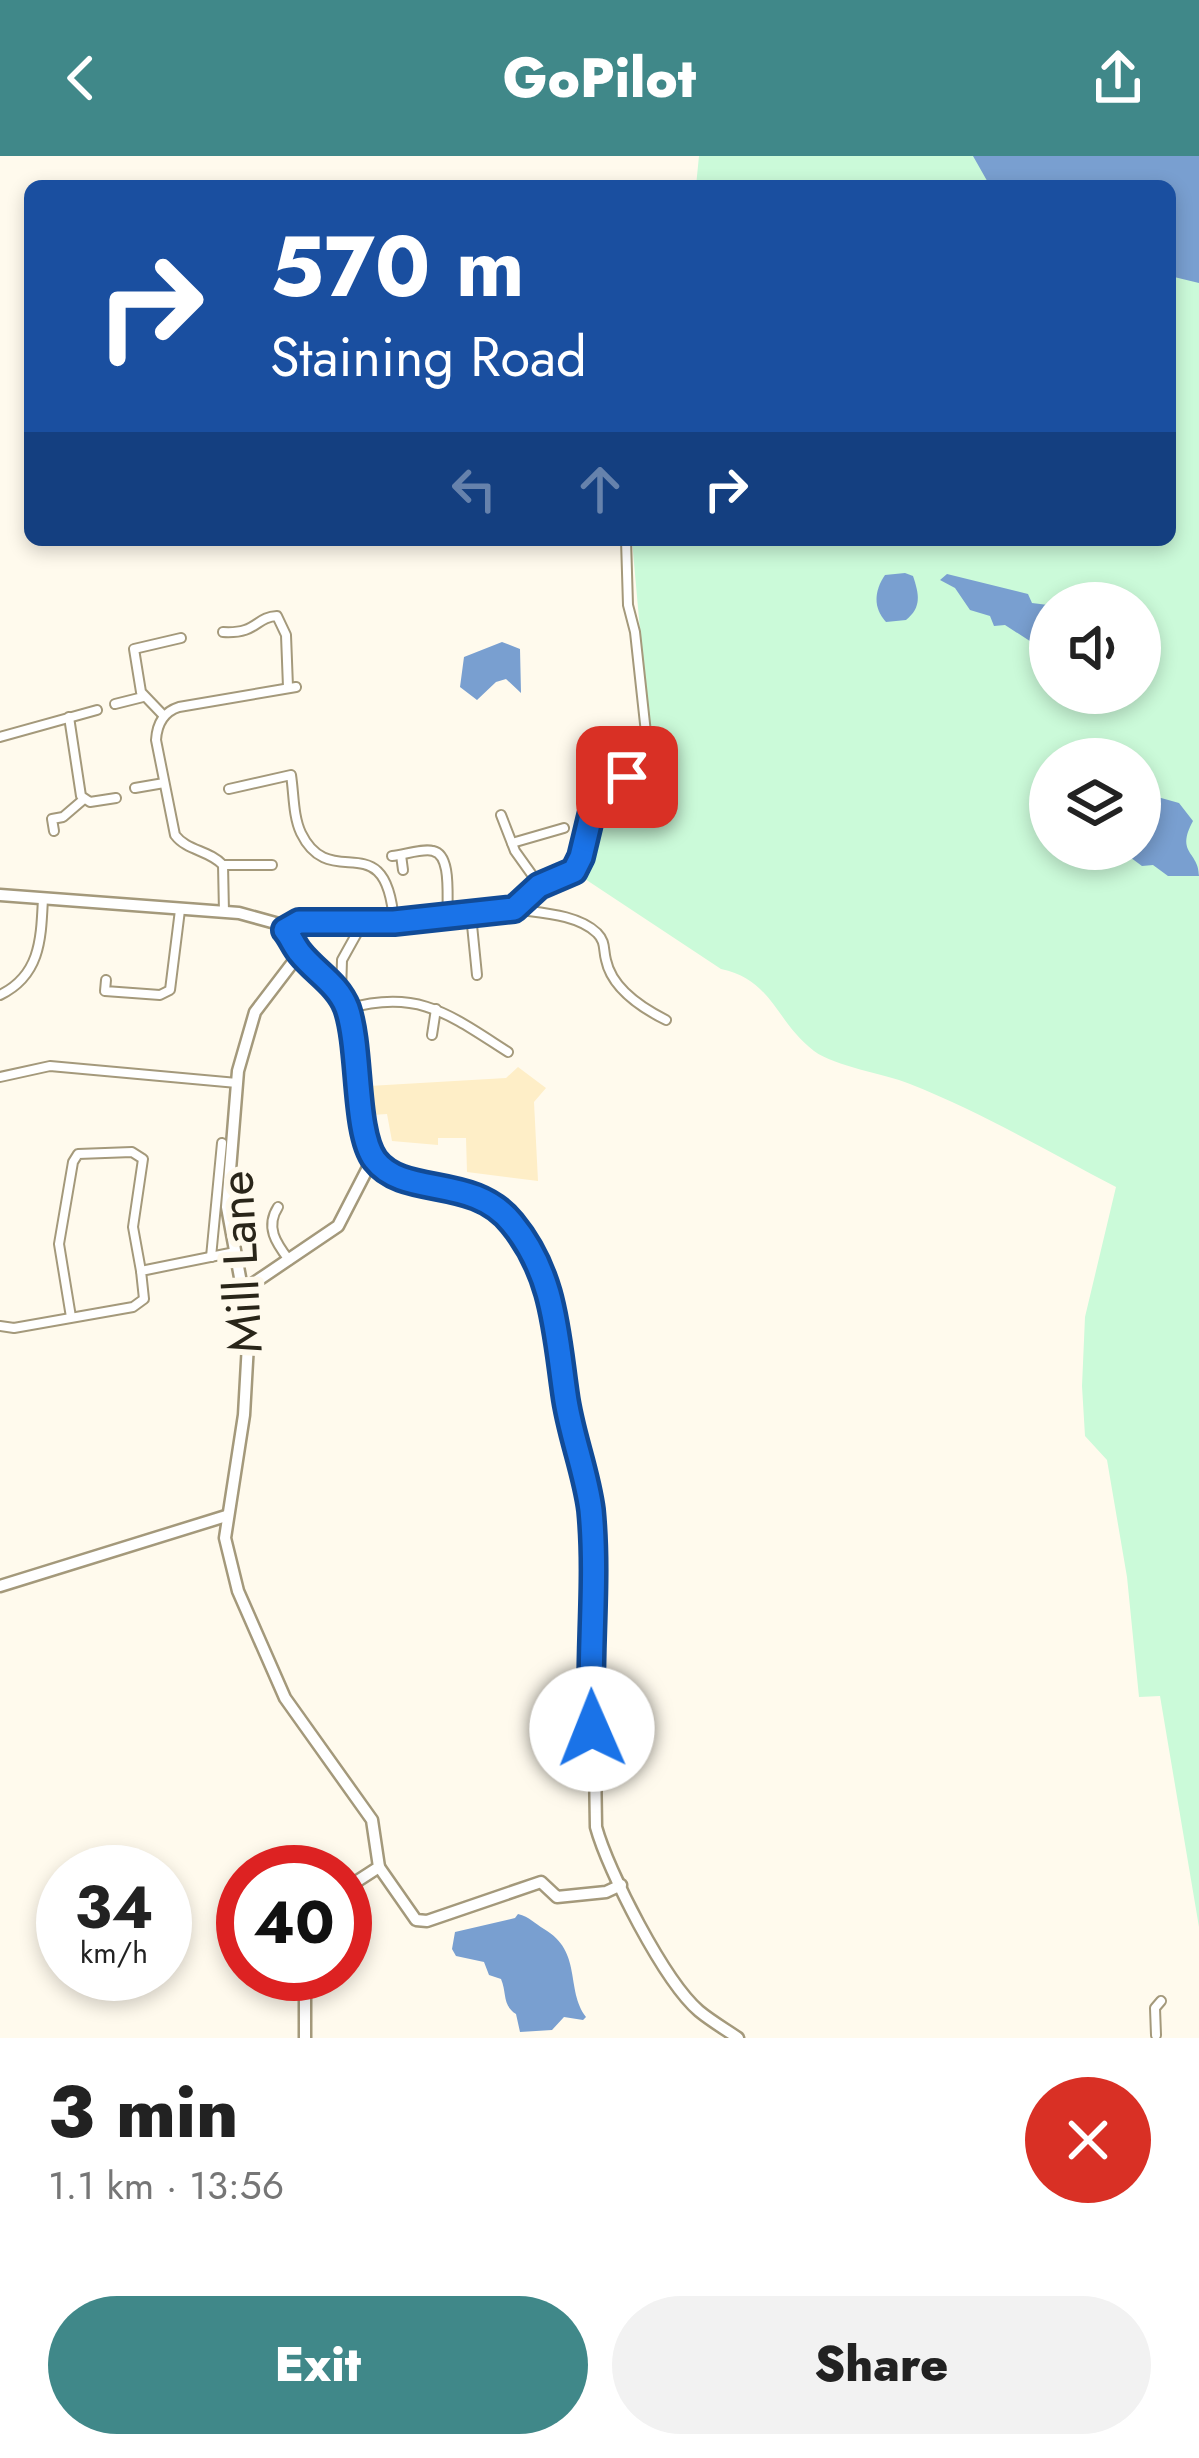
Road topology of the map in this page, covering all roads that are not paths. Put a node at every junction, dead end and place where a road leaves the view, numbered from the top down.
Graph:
1 (626, 546) edge
2 (223, 632) dead end
3 (182, 638) dead end
4 (143, 697) junction
5 (115, 704) dead end
6 (98, 710) dead end
7 (164, 716) junction
8 (69, 717) junction
9 (0, 737) edge
10 (165, 786) junction
11 (181, 786) dead end
12 (135, 788) dead end
13 (230, 789) dead end
14 (116, 798) dead end
15 (84, 799) junction
16 (501, 815) dead end
17 (564, 828) dead end
18 (54, 831) dead end
19 (512, 843) junction
20 (223, 865) junction
21 (272, 866) dead end
22 (403, 870) dead end
23 (539, 886) junction
24 (0, 896) edge
25 (43, 896) junction
26 (514, 909) junction
27 (180, 910) junction
28 (224, 912) junction
29 (471, 915) junction
30 (448, 917) junction
31 (363, 922) junction
32 (394, 922) junction
33 (285, 930) junction
34 (300, 953) junction
35 (491, 957) dead end
36 (476, 958) junction
37 (477, 975) dead end
38 (106, 980) dead end
39 (0, 994) edge
40 (341, 996) junction
41 (436, 1009) junction
42 (347, 1010) junction
43 (666, 1020) dead end
44 (432, 1035) dead end
45 (508, 1052) dead end
46 (0, 1077) edge
47 (237, 1084) junction
48 (222, 1143) dead end
49 (205, 1154) dead end
50 (220, 1156) junction
51 (373, 1158) junction
52 (278, 1207) dead end
53 (236, 1252) junction
54 (211, 1257) junction
55 (290, 1261) junction
56 (141, 1271) junction
57 (245, 1289) junction
58 (71, 1318) junction
59 (0, 1326) edge
60 (226, 1516) junction
61 (0, 1586) edge
62 (379, 1868) junction
63 (372, 1872) edge
64 (620, 1885) junction
65 (305, 2001) edge
66 (1154, 2003) dead end
67 (1157, 2037) edge
68 (304, 2038) edge
69 (738, 2038) edge
70 (1143, 2038) edge

1 - 23 street
2 - 7 street
3 - 4 street
4 - 5 street
4 - 7 street
6 - 8 street
7 - 10 street
8 - 9 street
8 - 15 street
10 - 11 street
10 - 12 street
10 - 20 street
13 - 32 street
14 - 15 street
15 - 18 street
16 - 19 street
17 - 19 street
19 - 23 street
20 - 21 street
20 - 28 street
22 - 30 street
23 - 26 street
24 - 25 street
25 - 27 street
25 - 39 street
26 - 29 street
26 - 43 street
27 - 28 street
27 - 38 street
28 - 33 street
29 - 30 street
29 - 36 street
30 - 32 street
31 - 32 street
31 - 33 street
31 - 40 street
33 - 34 street
34 - 40 street
34 - 47 street, Mill Lane
35 - 36 street
36 - 37 street
40 - 42 street
41 - 42 street
41 - 44 street
41 - 45 street
42 - 51 street
46 - 47 street
47 - 53 street, Mill Lane
48 - 50 street
49 - 50 street
50 - 54 street
51 - 55 street
51 - 64 street
52 - 55 street
53 - 54 street
53 - 57 street, Mill Lane
54 - 56 street
55 - 57 street
56 - 58 street
56 - 58 street
57 - 60 street, Mill Lane
58 - 59 street
60 - 61 street
60 - 62 street, Mill Lane
62 - 63 street
62 - 64 street
64 - 69 street
65 - 68 street
66 - 67 street
67 - 70 street

